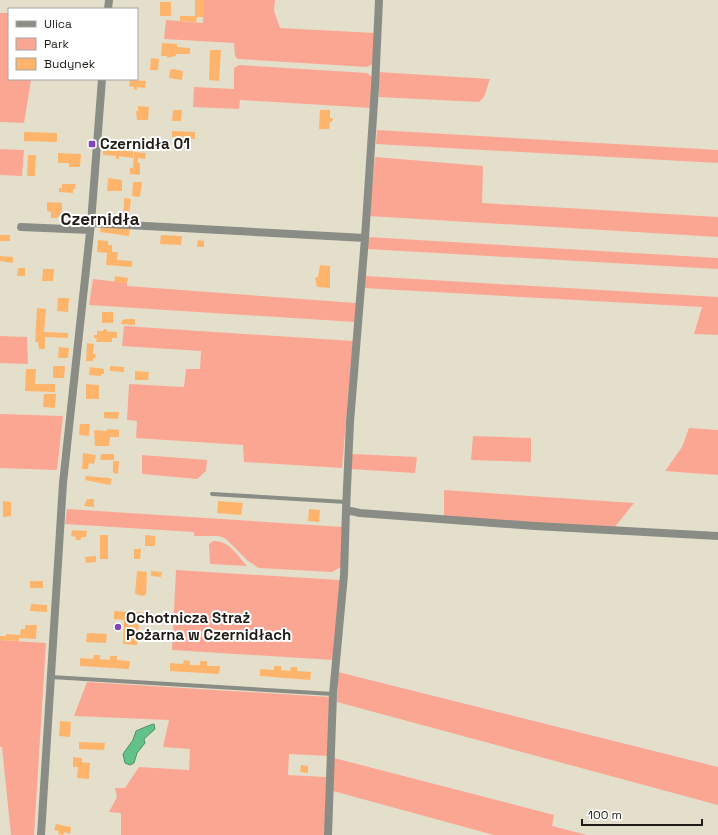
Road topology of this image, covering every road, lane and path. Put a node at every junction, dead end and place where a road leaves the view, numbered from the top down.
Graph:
1 (379, 0) edge
2 (102, 80) edge
3 (91, 226) junction
4 (20, 227) dead end
5 (365, 238) junction
6 (212, 494) dead end
7 (346, 506) junction
8 (718, 536) edge
9 (51, 677) junction
10 (333, 694) junction
11 (41, 835) edge
12 (328, 835) edge

1 - 5 street
2 - 3 street
3 - 4 street
3 - 5 street
3 - 9 street
5 - 7 street
6 - 7 lane
7 - 8 street
7 - 10 street
9 - 10 lane
9 - 11 street
10 - 12 street

